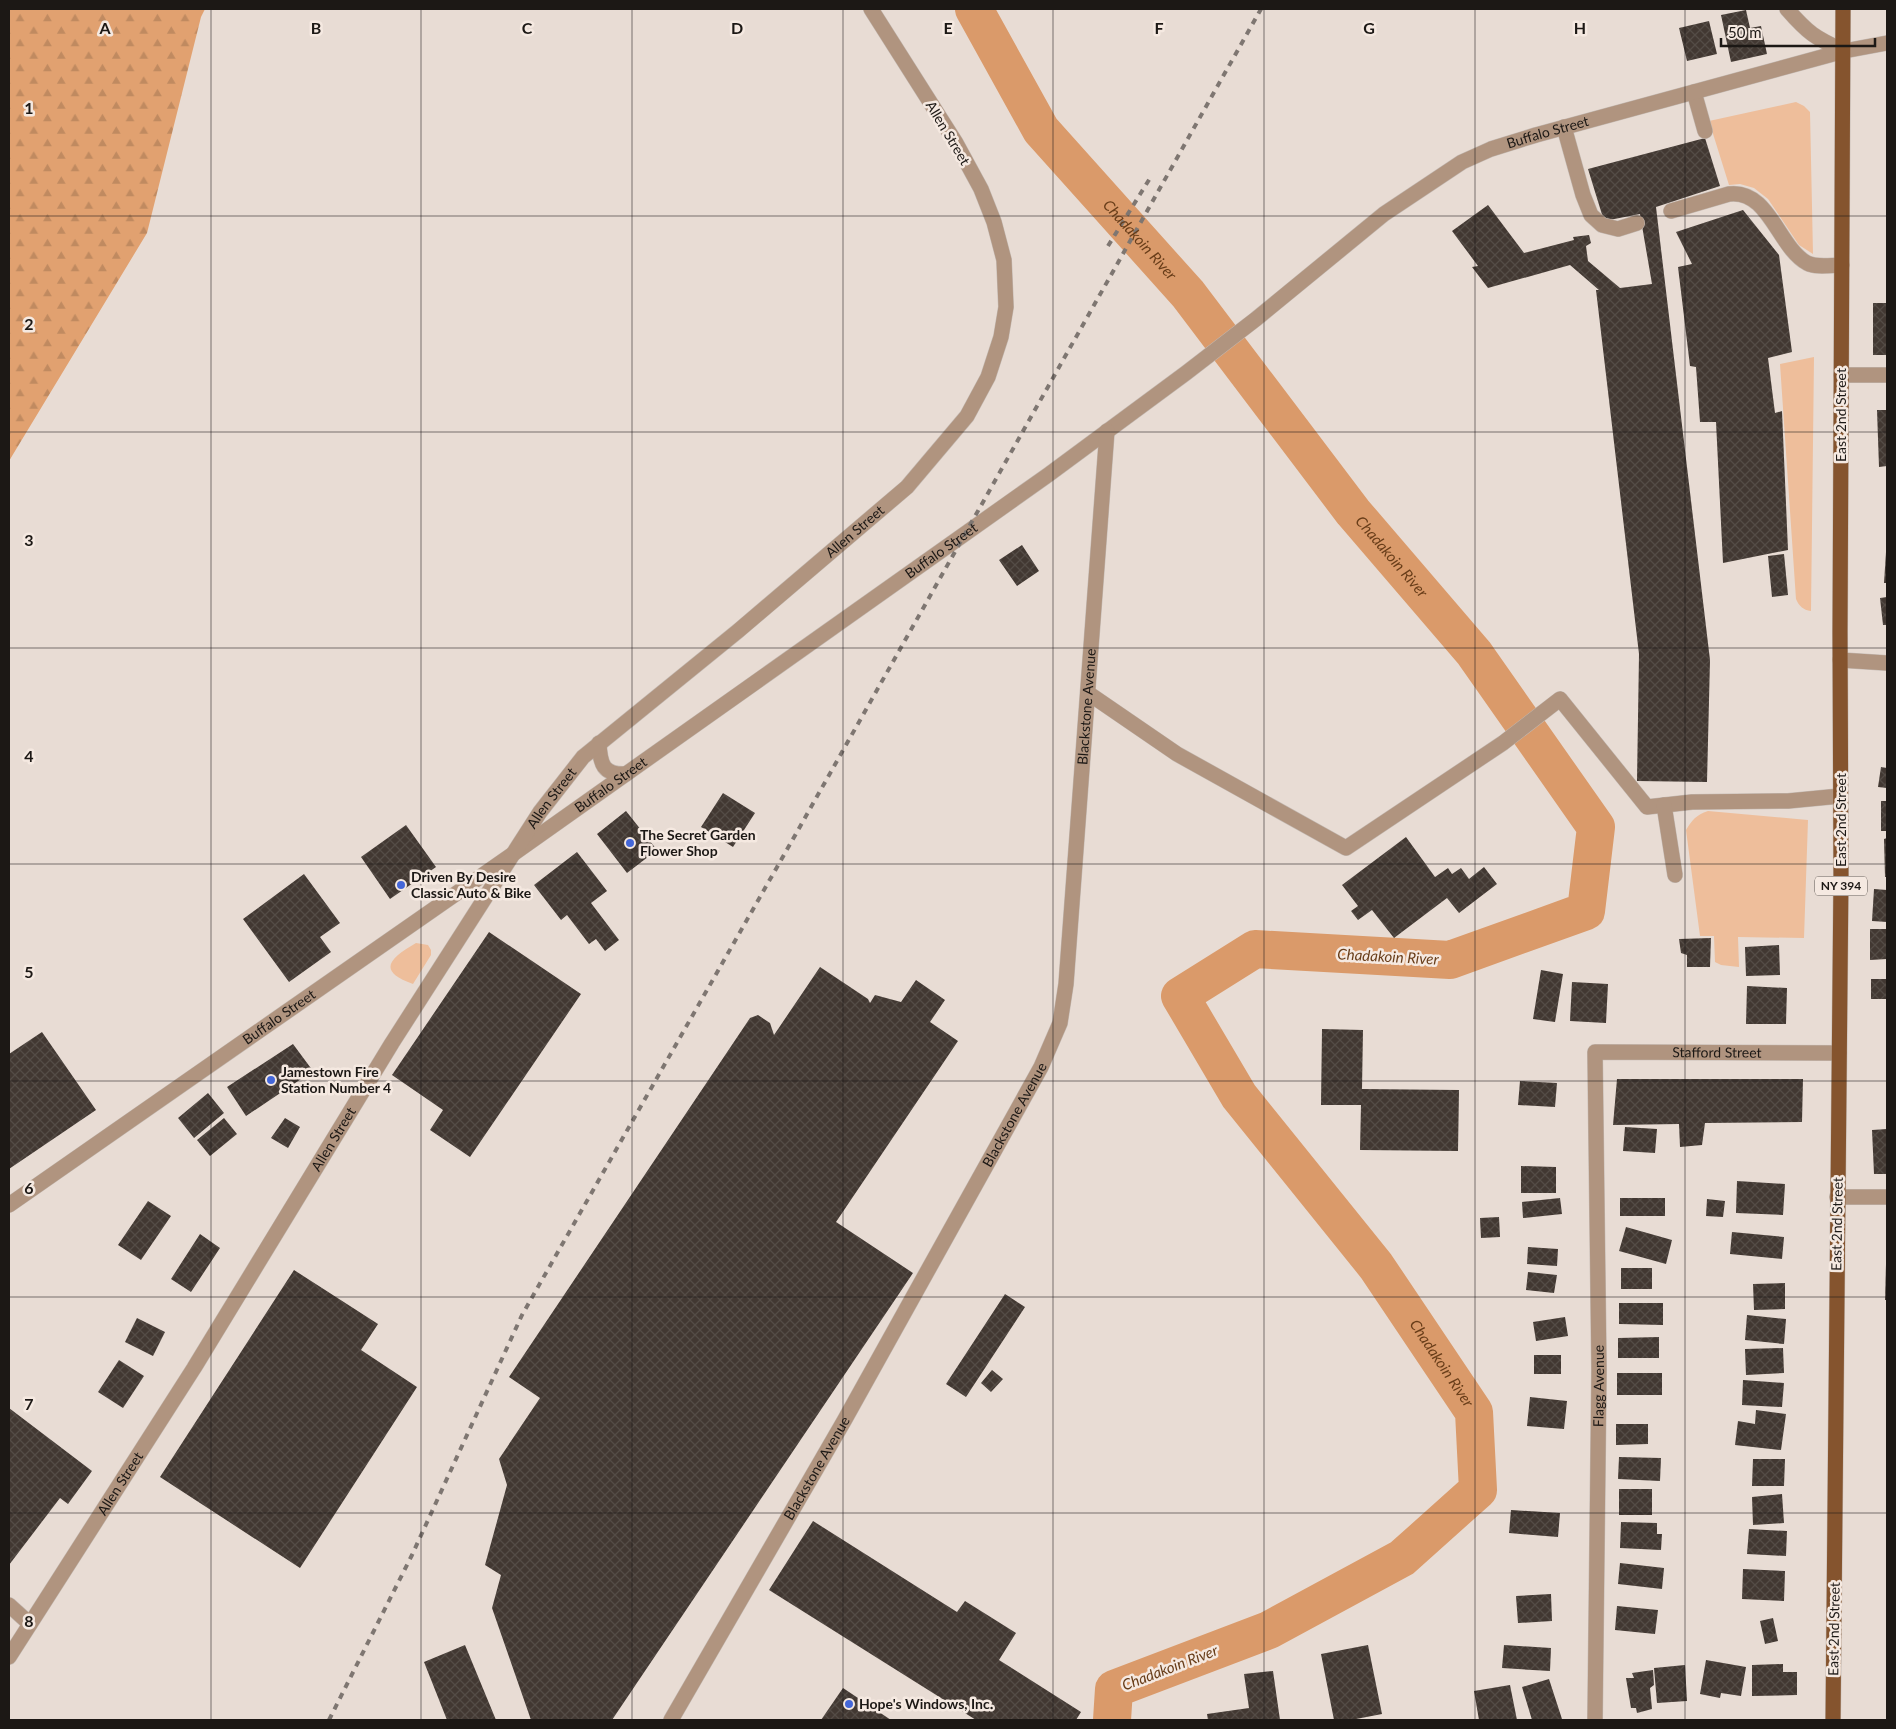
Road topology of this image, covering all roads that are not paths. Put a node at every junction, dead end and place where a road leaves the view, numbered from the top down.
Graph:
1 (871, 9) edge
2 (1787, 9) edge
3 (1844, 9) edge
4 (1887, 43) edge
5 (1844, 52) junction
6 (1694, 92) junction
7 (1564, 127) junction
8 (1704, 131) dead end
9 (1670, 211) dead end
10 (1637, 223) dead end
11 (1842, 265) junction
12 (1841, 375) junction
13 (1887, 375) edge
14 (1107, 431) junction
15 (1840, 660) junction
16 (1887, 662) edge
17 (1088, 693) junction
18 (600, 744) junction
19 (626, 774) junction
20 (1840, 796) junction
21 (1664, 805) junction
22 (513, 854) junction
23 (1675, 875) dead end
24 (1595, 1052) joint
25 (1839, 1053) junction
26 (1837, 1197) junction
27 (1887, 1197) edge
28 (9, 1206) edge
29 (9, 1605) edge
30 (30, 1624) junction
31 (9, 1657) edge
32 (671, 1720) edge
33 (1595, 1720) edge
34 (1833, 1720) edge

1 - 18 street, Allen Street
2 - 5 street
3 - 5 main road, East 2nd Street / NY 394
4 - 5 street, Buffalo Street
5 - 6 street, Buffalo Street
5 - 11 main road, East 2nd Street / NY 394
6 - 7 street, Buffalo Street
6 - 8 street
7 - 10 street
7 - 14 street, Buffalo Street
9 - 11 street
11 - 12 main road, East 2nd Street / NY 394
12 - 13 street
12 - 15 main road, East 2nd Street / NY 394
14 - 17 street, Blackstone Avenue
14 - 19 street, Buffalo Street
15 - 16 street
15 - 20 main road, East 2nd Street / NY 394
17 - 21 street
17 - 32 street, Blackstone Avenue
18 - 19 street
18 - 22 street, Allen Street
19 - 22 street, Buffalo Street
20 - 21 street
20 - 25 main road, East 2nd Street / NY 394
21 - 23 street
22 - 28 street, Buffalo Street
22 - 30 street, Allen Street
24 - 25 street, Stafford Street
24 - 33 street, Flagg Avenue
25 - 26 main road, East 2nd Street / NY 394
26 - 27 street
26 - 34 main road, East 2nd Street / NY 394
29 - 30 street
30 - 31 street, Allen Street

